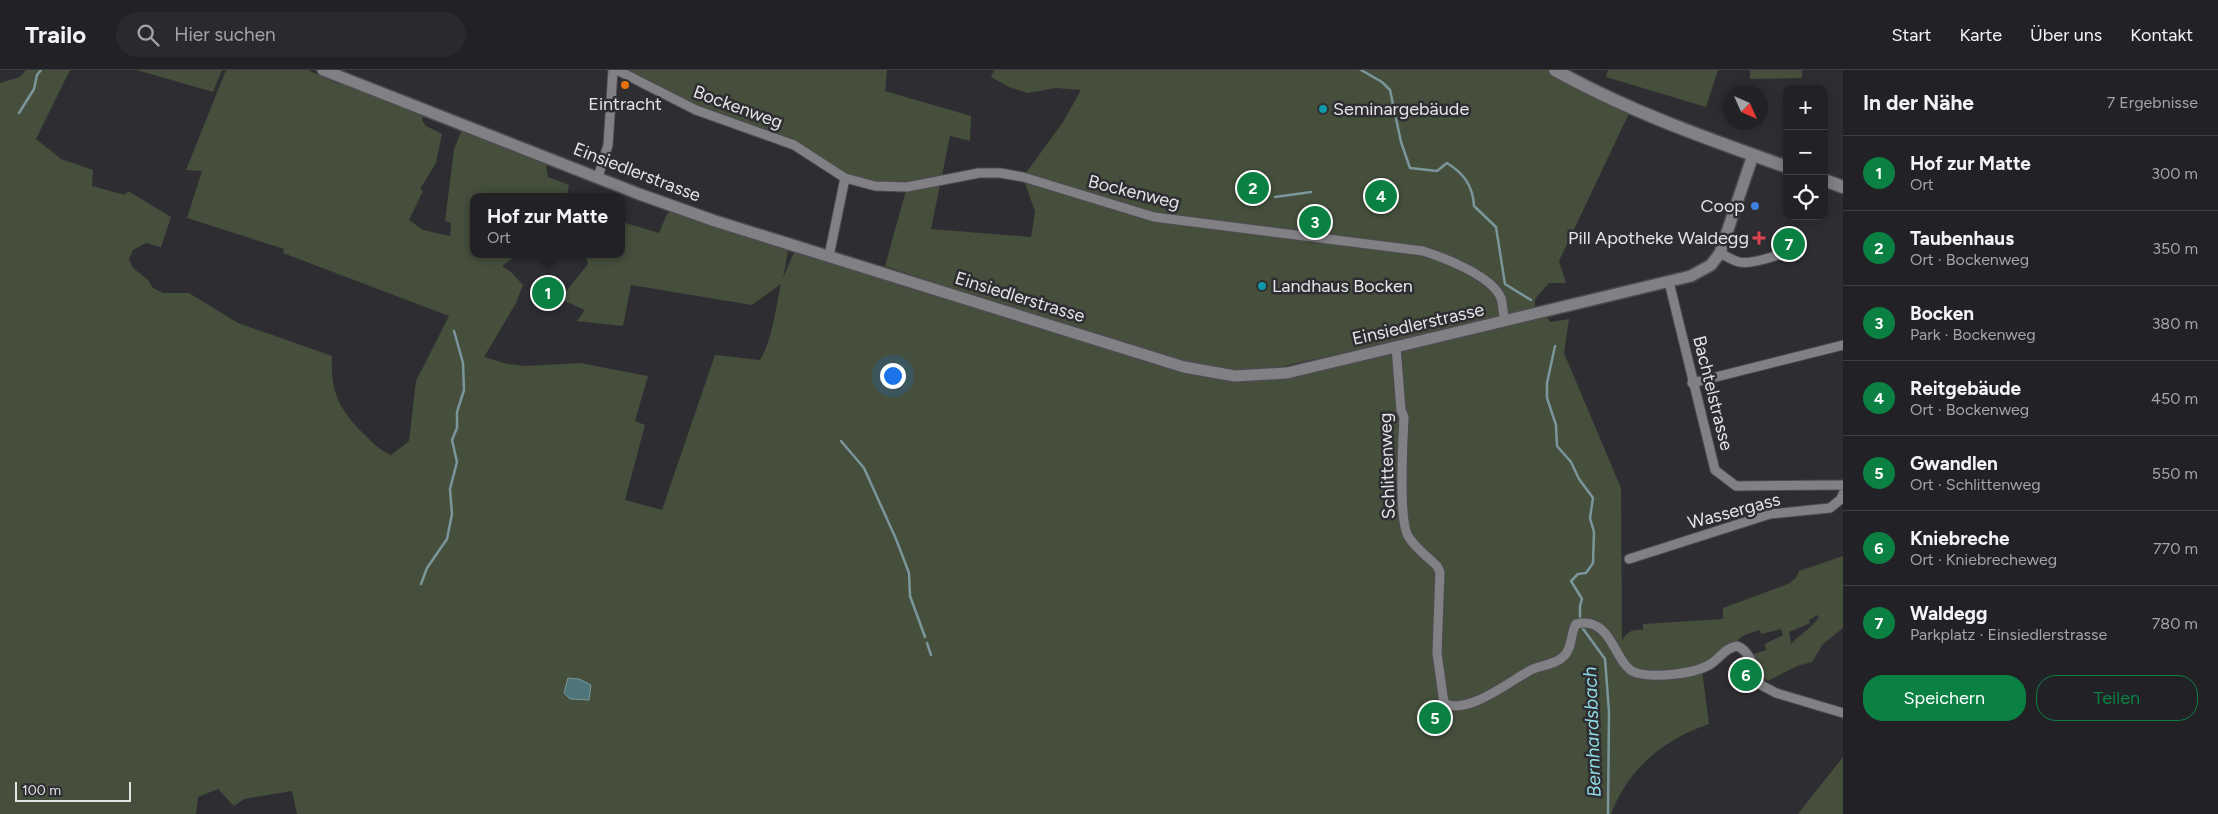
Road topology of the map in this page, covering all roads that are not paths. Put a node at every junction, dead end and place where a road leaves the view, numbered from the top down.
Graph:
1 (323, 70) edge
2 (613, 70) edge
3 (617, 70) edge
4 (1555, 70) edge
5 (349, 75) edge
6 (1753, 155) junction
7 (1783, 166) edge
8 (598, 177) junction
9 (845, 178) junction
10 (1828, 181) edge
11 (1843, 187) edge
12 (1791, 250) dead end
13 (1720, 253) junction
14 (829, 256) junction
15 (1669, 282) junction
16 (1505, 321) junction
17 (1843, 345) edge
18 (1396, 347) junction
19 (1692, 383) junction
20 (1843, 485) edge
21 (1843, 494) edge
22 (1629, 559) dead end
23 (1843, 714) edge

1 - 5 street, Einsiedlerstrasse
2 - 8 street
3 - 9 street, Bockenweg
4 - 6 main road
5 - 8 street, Einsiedlerstrasse
6 - 7 main road
6 - 13 street, Einsiedlerstrasse
8 - 14 street, Einsiedlerstrasse
9 - 14 street
9 - 16 street, Bockenweg
10 - 11 main road
12 - 13 street
13 - 15 street, Einsiedlerstrasse
14 - 18 street, Einsiedlerstrasse
15 - 16 street, Einsiedlerstrasse
15 - 19 street, Bachtelstrasse
16 - 18 street, Einsiedlerstrasse
17 - 19 street
18 - 23 street, Schlittenweg
19 - 20 street, Bachtelstrasse
21 - 22 street, Wassergass

